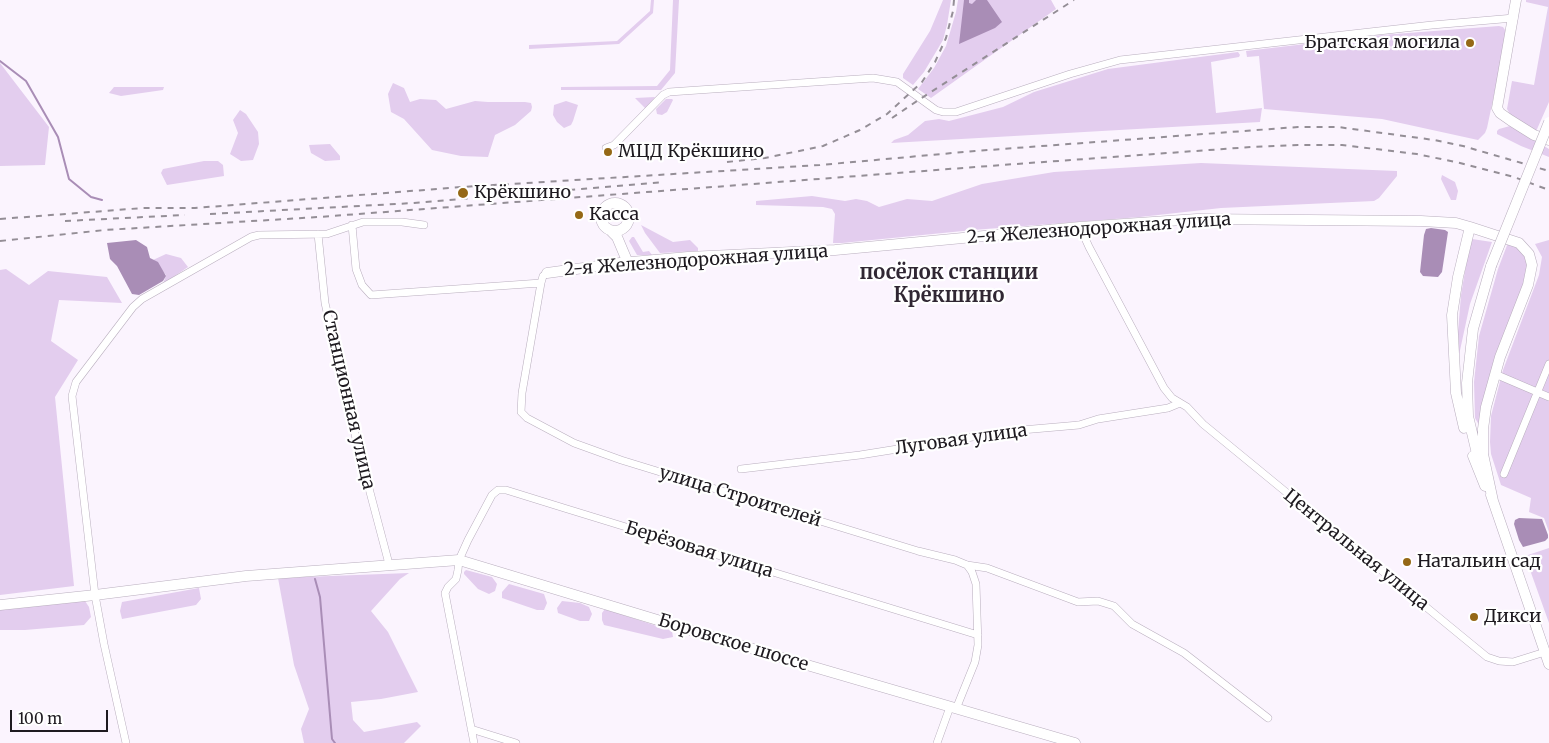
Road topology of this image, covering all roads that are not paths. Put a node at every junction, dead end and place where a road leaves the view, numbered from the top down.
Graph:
1 (1516, 0) edge
2 (1514, 18) junction
3 (1549, 122) edge
4 (1549, 140) edge
5 (606, 148) dead end
6 (352, 225) junction
7 (424, 225) dead end
8 (1080, 227) junction
9 (1470, 227) junction
10 (616, 233) dead end
11 (318, 234) junction
12 (628, 263) junction
13 (547, 273) joint
14 (541, 283) junction
15 (1549, 364) edge
16 (1495, 374) junction
17 (1537, 393) junction
18 (1549, 397) edge
19 (1180, 403) junction
20 (741, 469) dead end
21 (1504, 474) dead end
22 (1494, 505) junction
23 (459, 560) junction
24 (389, 564) junction
25 (967, 565) junction
26 (95, 595) junction
27 (0, 605) edge
28 (978, 635) junction
29 (1545, 652) junction
30 (1549, 664) edge
31 (953, 708) junction
32 (1268, 718) dead end
33 (471, 729) junction
34 (126, 743) edge
35 (474, 743) edge
36 (516, 743) edge
37 (937, 743) edge
38 (1075, 743) edge

1 - 2 street
2 - 4 street
2 - 5 street
3 - 22 street, bridge
6 - 7 street
6 - 11 street
6 - 14 street, 2-я Железнодорожная улица
8 - 9 street, 2-я Железнодорожная улица
8 - 12 street, 2-я Железнодорожная улица
8 - 19 street, Центральная улица
9 - 16 street, 2-я Железнодорожная улица
9 - 22 street
10 - 12 street
11 - 24 street, Станционная улица
11 - 26 street
12 - 13 street, 2-я Железнодорожная улица
13 - 14 street, 2-я Железнодорожная улица
14 - 25 street, улица Строителей
15 - 17 street
16 - 17 street
16 - 22 street, 2-я Железнодорожная улица
17 - 18 street
17 - 21 street
19 - 20 street, Луговая улица
19 - 29 street, Центральная улица
22 - 29 street
23 - 24 street, Боровское шоссе
23 - 28 street, Берёзовая улица
23 - 31 street, Боровское шоссе
23 - 33 street
24 - 26 street, Боровское шоссе
25 - 28 street
25 - 32 street, улица Строителей
26 - 27 street
26 - 34 street
28 - 31 street
29 - 30 street
31 - 37 street
31 - 38 street, Боровское шоссе
33 - 35 street
33 - 36 street

